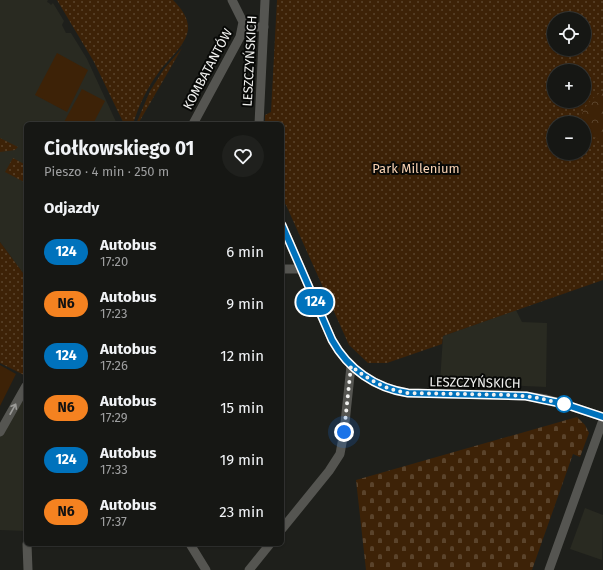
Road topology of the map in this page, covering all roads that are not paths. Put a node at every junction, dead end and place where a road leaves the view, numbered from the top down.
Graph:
1 (232, 0) edge
2 (265, 0) edge
3 (243, 26) junction
4 (264, 27) junction
5 (194, 122) edge
6 (259, 122) edge
7 (284, 230) edge
8 (284, 269) edge
9 (301, 269) junction
10 (351, 366) junction
11 (24, 390) edge
12 (603, 418) edge
13 (0, 432) edge
14 (284, 527) edge
15 (27, 546) edge
16 (191, 546) edge
17 (268, 546) edge
18 (28, 570) edge
19 (206, 570) edge
20 (249, 570) edge
21 (549, 570) edge

1 - 3 street, KOMBATANTÓW
2 - 4 street, LESZCZYŃSKICH
3 - 4 street, KOMBATANTÓW
3 - 5 street, KOMBATANTÓW
4 - 6 street, LESZCZYŃSKICH
7 - 9 street, LESZCZYŃSKICH
8 - 9 street
9 - 10 street, LESZCZYŃSKICH
10 - 12 street, LESZCZYŃSKICH
10 - 14 street
13 -> 11 street
12 - 21 street
15 - 18 street
16 - 19 street
17 - 20 street

